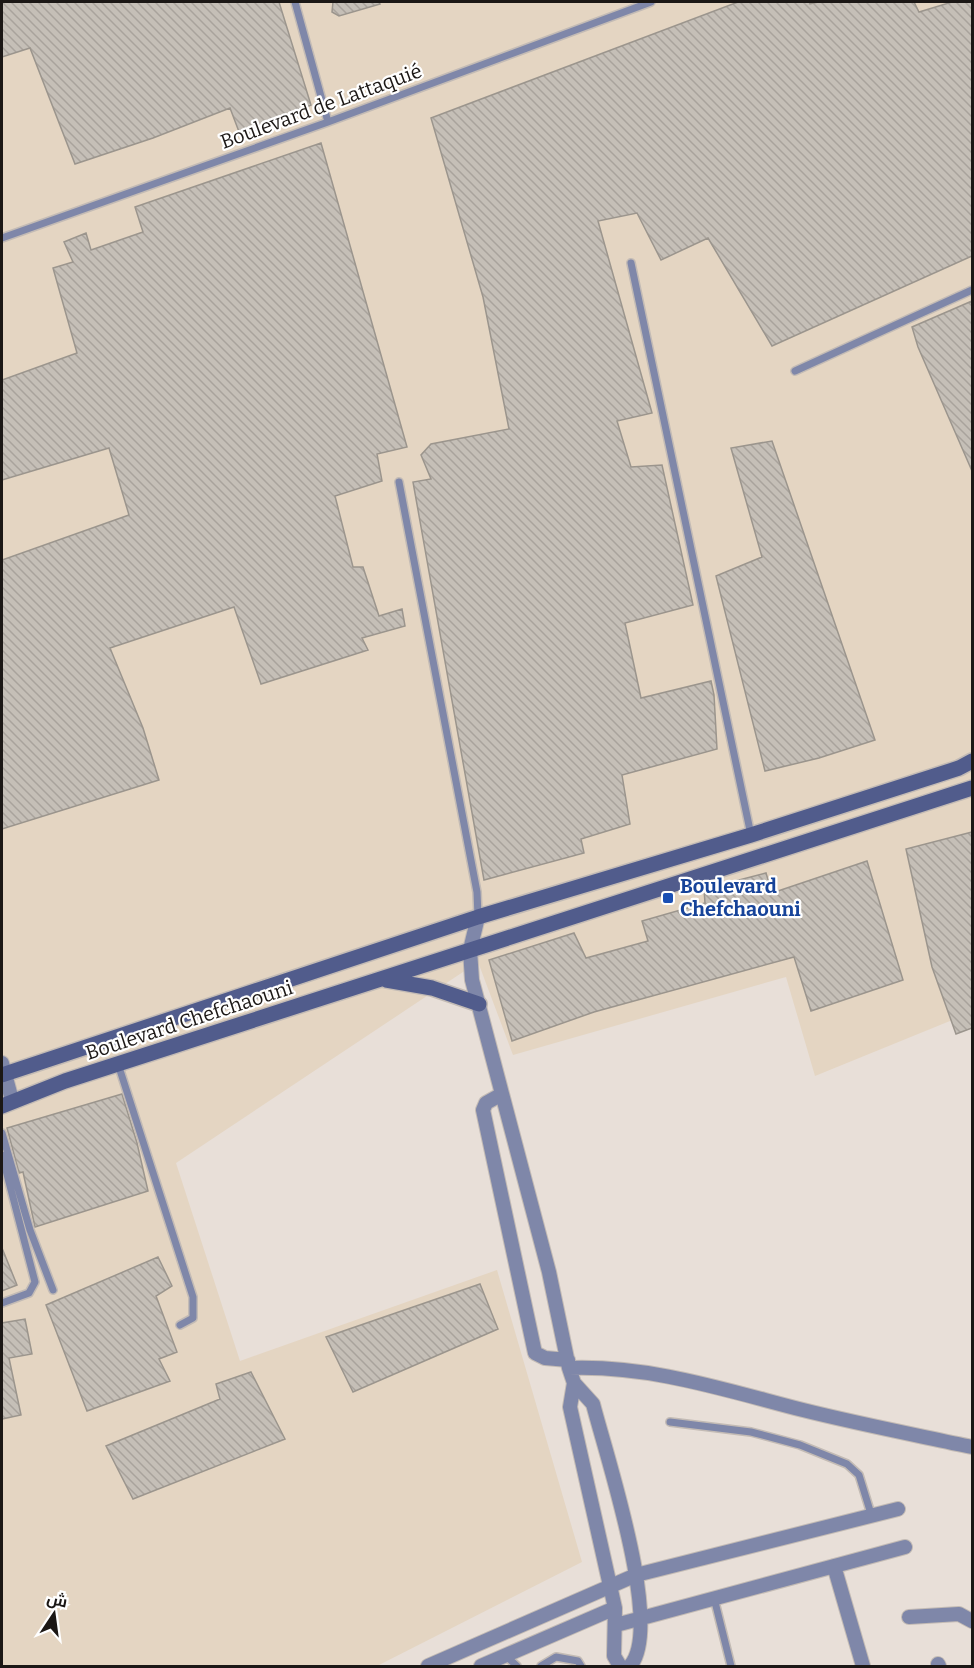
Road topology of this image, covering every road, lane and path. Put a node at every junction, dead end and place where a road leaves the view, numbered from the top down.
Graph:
1 (295, 2) edge
2 (651, 2) edge
3 (328, 122) junction
4 (2, 238) edge
5 (631, 263) dead end
6 (972, 290) edge
7 (795, 371) dead end
8 (399, 482) dead end
9 (972, 761) edge
10 (972, 788) edge
11 (751, 835) junction
12 (478, 917) junction
13 (470, 950) junction
14 (383, 980) junction
15 (227, 1001) junction
16 (479, 1004) junction
17 (236, 1027) junction
18 (118, 1064) junction
19 (3, 1071) edge
20 (502, 1094) junction
21 (7, 1103) edge
22 (2, 1133) edge
23 (2, 1155) edge
24 (30, 1230) junction
25 (21, 1233) junction
26 (53, 1290) dead end
27 (2, 1303) edge
28 (180, 1325) dead end
29 (568, 1364) junction
30 (574, 1383) junction
31 (670, 1422) dead end
32 (972, 1447) edge
33 (898, 1509) dead end
34 (872, 1516) junction
35 (905, 1547) dead end
36 (834, 1566) junction
37 (636, 1575) junction
38 (608, 1585) junction
39 (714, 1598) junction
40 (615, 1608) junction
41 (642, 1617) junction
42 (909, 1617) dead end
43 (972, 1621) edge
44 (616, 1625) junction
45 (506, 1656) junction
46 (428, 1666) edge
47 (481, 1666) edge
48 (517, 1666) edge
49 (541, 1666) edge
50 (581, 1666) edge
51 (620, 1666) edge
52 (630, 1666) edge
53 (731, 1666) edge
54 (862, 1666) edge

1 - 3 lane
2 - 3 lane, Boulevard de Lattaquié
3 - 4 lane, Boulevard de Lattaquié
5 - 11 lane
6 - 7 lane
8 - 12 lane
9 - 11 street, Boulevard Chefchaouni
10 - 13 street, Boulevard Chefchaouni
11 - 12 street, Boulevard Chefchaouni
12 - 13 street
12 - 15 street, Boulevard Chefchaouni
13 - 14 street, Boulevard Chefchaouni
13 - 16 street
14 - 16 street
14 - 17 street, Boulevard Chefchaouni
15 - 17 street
15 - 19 street, Boulevard Chefchaouni
16 - 20 street
17 - 18 street, Boulevard Chefchaouni
18 - 21 street, Boulevard Chefchaouni
18 - 28 lane
19 - 21 street
20 - 29 street
20 - 29 street
22 - 24 lane
23 - 25 lane
24 - 25 lane
24 - 26 lane
25 - 27 lane
29 - 30 street
29 - 32 street
30 - 37 street
30 - 38 street
31 - 34 lane
33 - 34 street
34 - 37 street
35 - 36 street
36 - 39 street
36 - 54 street
37 - 38 street
37 - 41 street
38 - 40 street
38 - 46 street
39 - 41 street
39 - 53 lane
40 - 44 street
40 - 45 street
41 - 44 street
41 - 52 street
42 - 43 street
44 - 51 street
45 - 47 street
45 - 48 lane
49 - 50 lane

